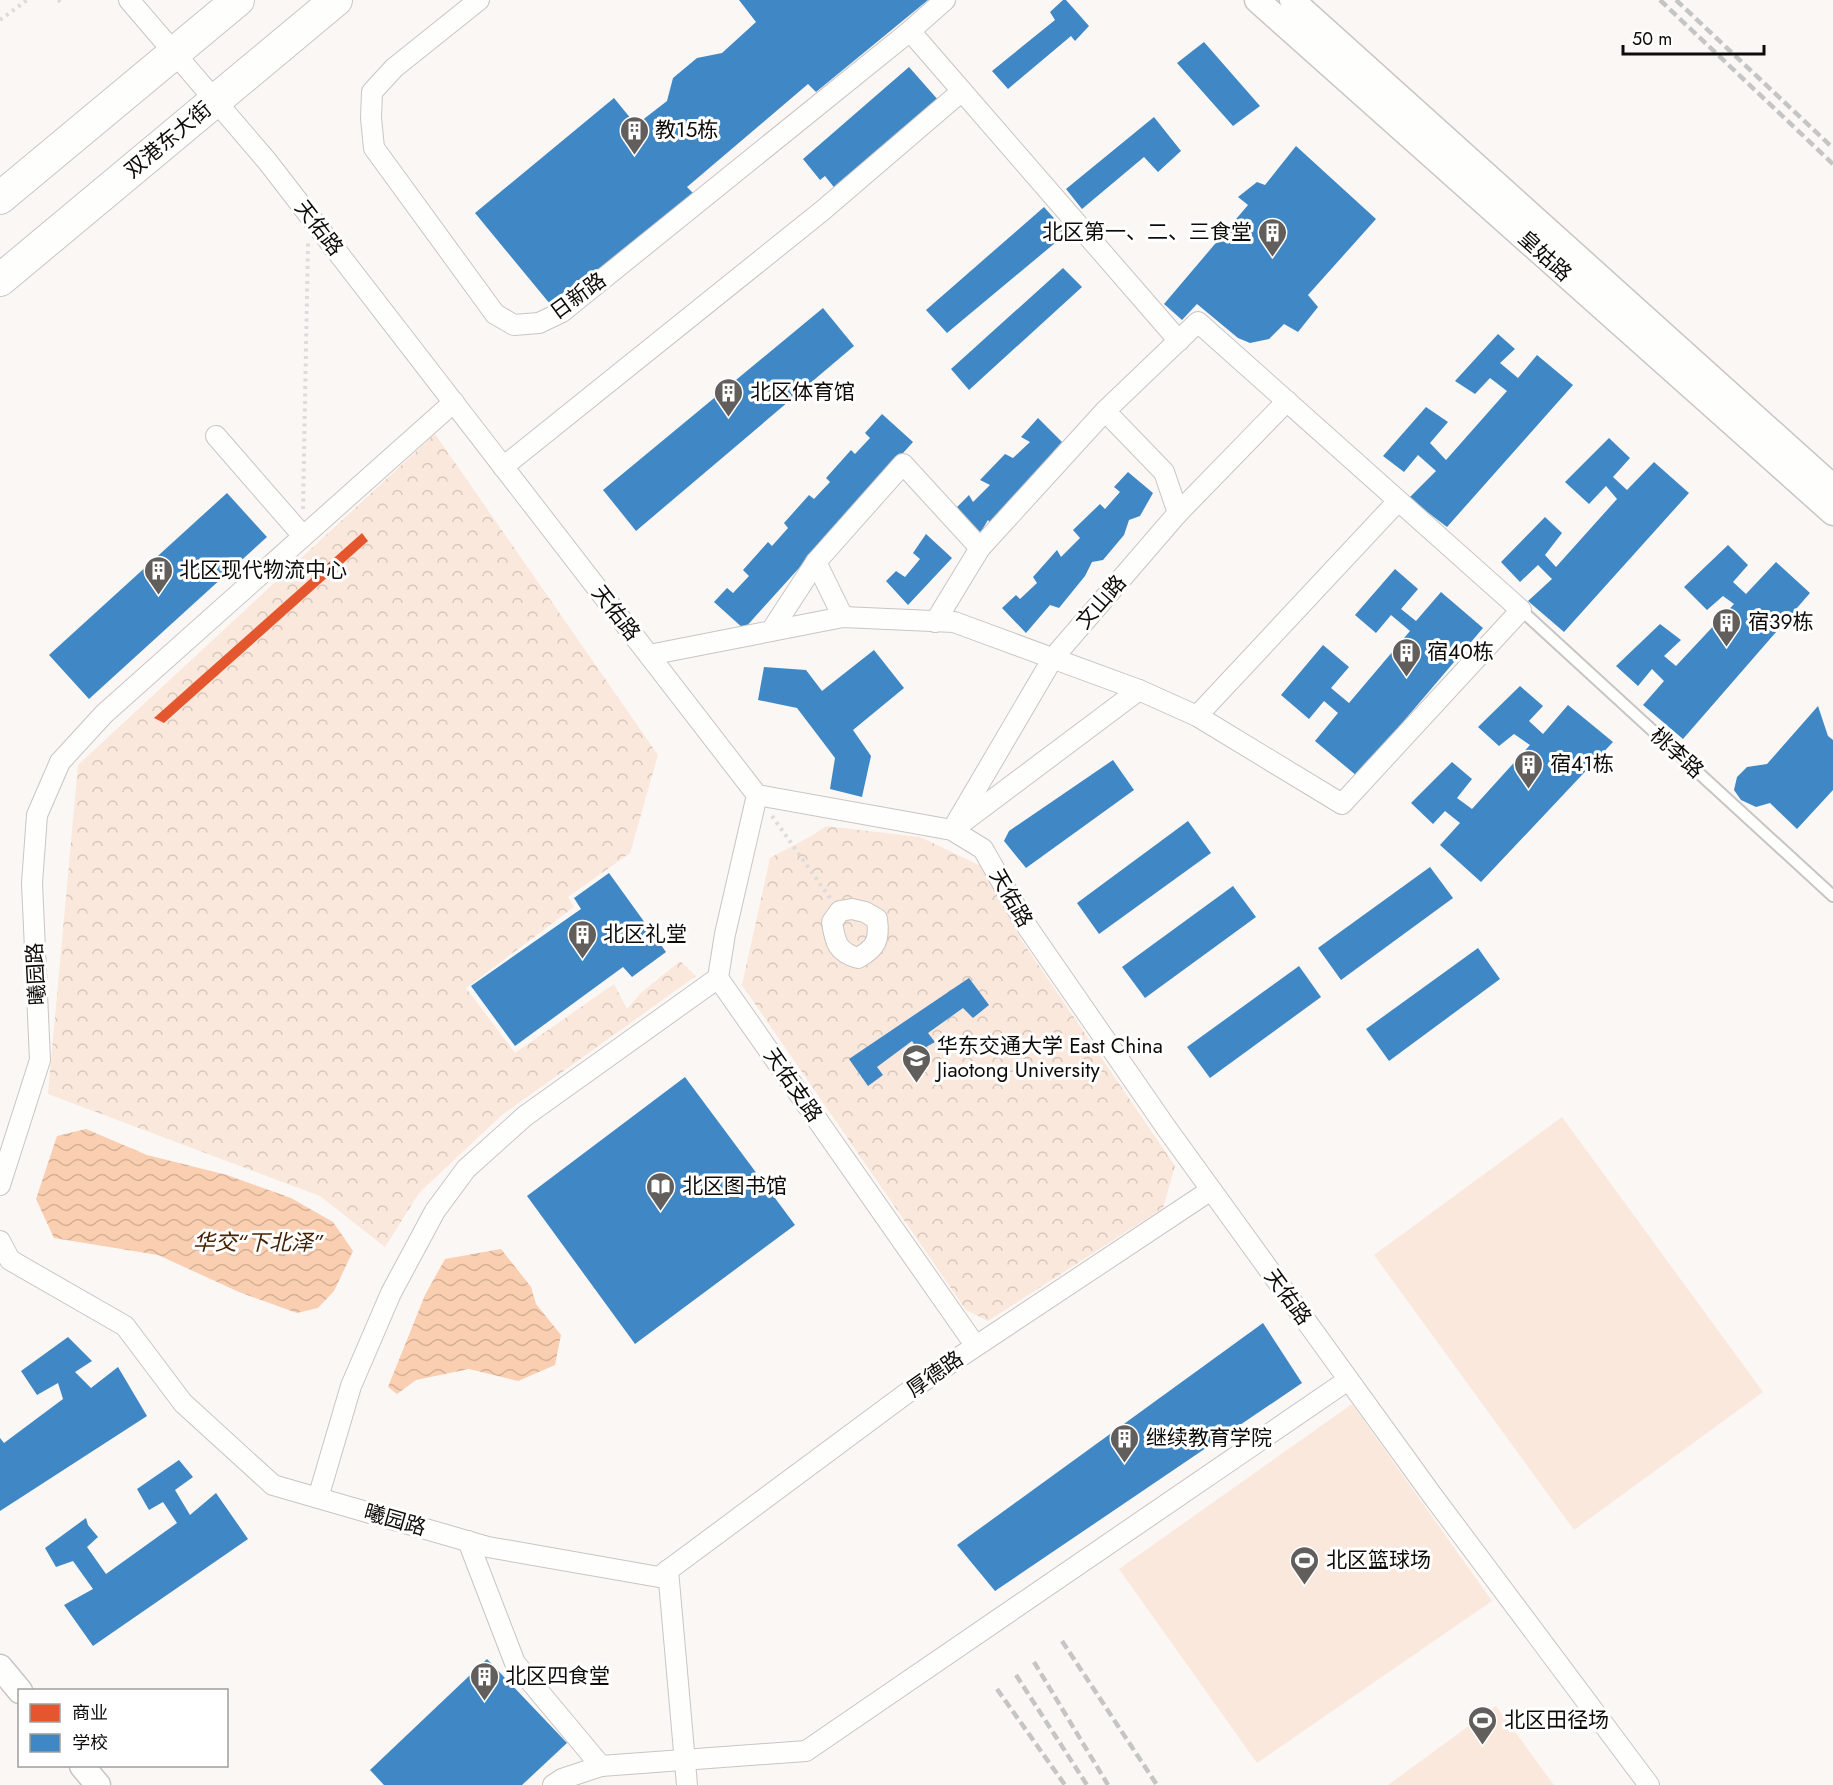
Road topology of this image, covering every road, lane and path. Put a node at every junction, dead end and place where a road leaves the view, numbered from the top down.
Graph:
1 (27, 0) edge
2 (58, 0) edge
3 (63, 0) edge
4 (129, 0) edge
5 (238, 0) edge
6 (336, 0) edge
7 (479, 0) edge
8 (945, 0) edge
9 (1257, 0) edge
10 (1292, 0) edge
11 (0, 20) edge
12 (910, 31) junction
13 (173, 53) junction
14 (962, 92) junction
15 (215, 100) junction
16 (0, 198) edge
17 (308, 214) junction
18 (0, 280) edge
19 (1179, 341) junction
20 (1287, 401) junction
21 (454, 402) junction
22 (1105, 411) junction
23 (216, 436) dead end
24 (503, 466) junction
25 (1833, 487) edge
26 (1398, 501) junction
27 (1178, 513) junction
28 (1833, 513) edge
29 (303, 536) junction
30 (980, 548) junction
31 (816, 562) junction
32 (1521, 610) junction
33 (843, 617) junction
34 (935, 622) junction
35 (771, 631) junction
36 (649, 655) junction
37 (1053, 658) junction
38 (1139, 690) junction
39 (1197, 716) junction
40 (758, 795) junction
41 (952, 830) junction
42 (1833, 896) edge
43 (840, 911) dead end
44 (718, 978) junction
45 (0, 1185) edge
46 (1210, 1190) junction
47 (0, 1241) edge
48 (975, 1345) junction
49 (1348, 1380) junction
50 (318, 1498) junction
51 (468, 1541) junction
52 (669, 1570) junction
53 (0, 1667) edge
54 (18, 1689) edge
55 (685, 1760) junction
56 (601, 1766) junction
57 (83, 1767) edge
58 (98, 1785) edge
59 (553, 1785) edge
60 (687, 1785) edge
61 (1648, 1785) edge

1 - 11 path
2 - 3 path
4 - 13 street, 天佑路
5 - 13 main road
6 - 15 main road, 双港东大街
7 - 12 street, 日新路
8 - 12 street, 日新路
9 - 28 street, 皇姑路
10 - 25 street, 皇姑路
12 - 14 street
13 - 15 street, 天佑路
13 - 16 main road
14 - 19 street
14 - 24 street
15 - 17 street, 天佑路
15 - 18 main road, 双港东大街
17 - 21 street, 天佑路
17 - 29 path
19 - 20 street
19 - 22 street
20 - 26 street
20 - 27 street, 文山路
21 - 24 street, 天佑路
21 - 29 street, 曦园路
22 - 27 street
22 - 30 street
23 - 29 street
24 - 36 street, 天佑路
26 - 32 street
26 - 39 street
27 - 37 street, 文山路
29 - 45 street, 曦园路
30 - 31 street
30 - 34 street
31 - 33 street
31 - 35 street
32 - 39 street
32 - 42 lane, 桃李路
33 - 34 street
33 - 35 street
34 - 37 street
35 - 36 street
36 - 40 street, 天佑路
37 - 38 street
37 - 41 street, 文山路
38 - 39 street
38 - 41 street
40 - 41 street, 天佑路
40 - 43 path
40 - 44 street
41 - 46 street, 天佑路
44 - 48 street, 天佑支路
44 - 50 street
46 - 48 street, 厚德路
46 - 49 street, 天佑路
47 - 50 street, 曦园路
48 - 52 street, 厚德路
49 - 55 street
49 - 61 street, 天佑路
50 - 51 street, 曦园路
51 - 52 street, 曦园路
51 - 56 street
52 - 55 street
53 - 54 street
55 - 56 street
55 - 60 street
56 - 59 street
57 - 58 street

